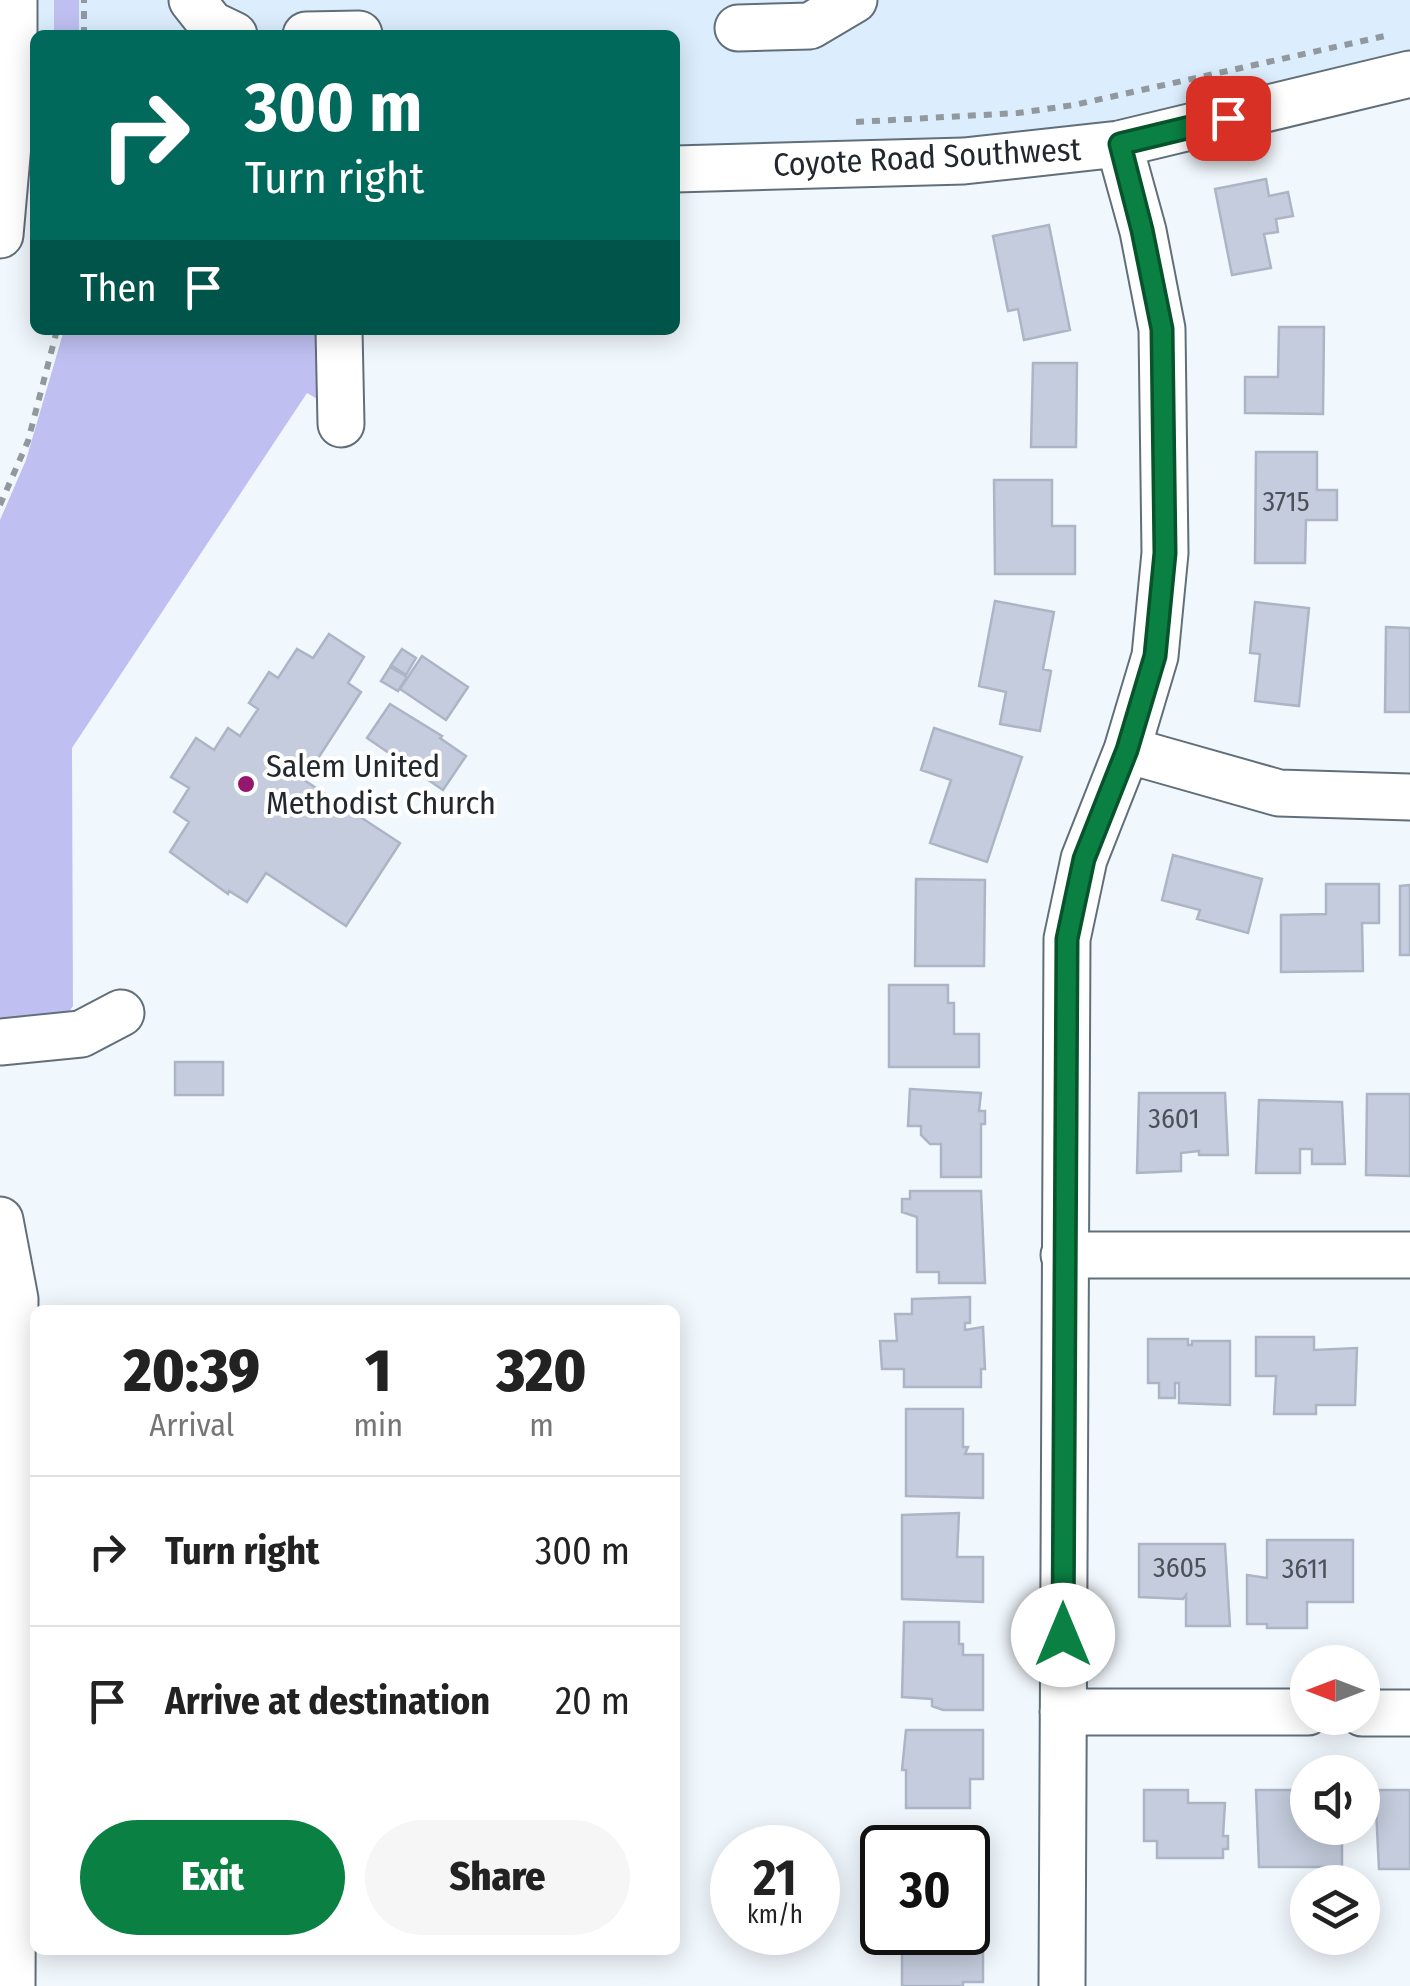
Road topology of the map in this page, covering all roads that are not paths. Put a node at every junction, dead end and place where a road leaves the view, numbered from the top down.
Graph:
1 (14, 0) edge
2 (192, 0) edge
3 (854, 0) edge
4 (810, 13) edge
5 (738, 28) dead end
6 (223, 30) edge
7 (1401, 54) edge
8 (1120, 144) junction
9 (680, 169) edge
10 (13, 207) edge
11 (339, 335) edge
12 (342, 424) dead end
13 (1127, 750) junction
14 (1410, 796) edge
15 (120, 1012) dead end
16 (0, 1042) edge
17 (0, 1220) edge
18 (1064, 1255) junction
19 (1410, 1255) edge
20 (7, 1419) edge
21 (1063, 1712) junction
22 (1290, 1712) edge
23 (1380, 1713) edge
24 (1410, 1713) edge
25 (12, 1986) edge
26 (1062, 1986) edge

1 - 10 street
2 - 6 street
3 - 4 street
4 - 5 street
7 - 8 street, Coyote Road Southwest
8 - 9 street, Coyote Road Southwest
8 - 13 street
11 - 12 street
13 - 14 street
13 - 18 street
15 - 16 street
17 - 20 street
18 - 19 street
18 - 21 street
20 - 25 street
21 - 22 street
21 - 26 street
23 - 24 street

